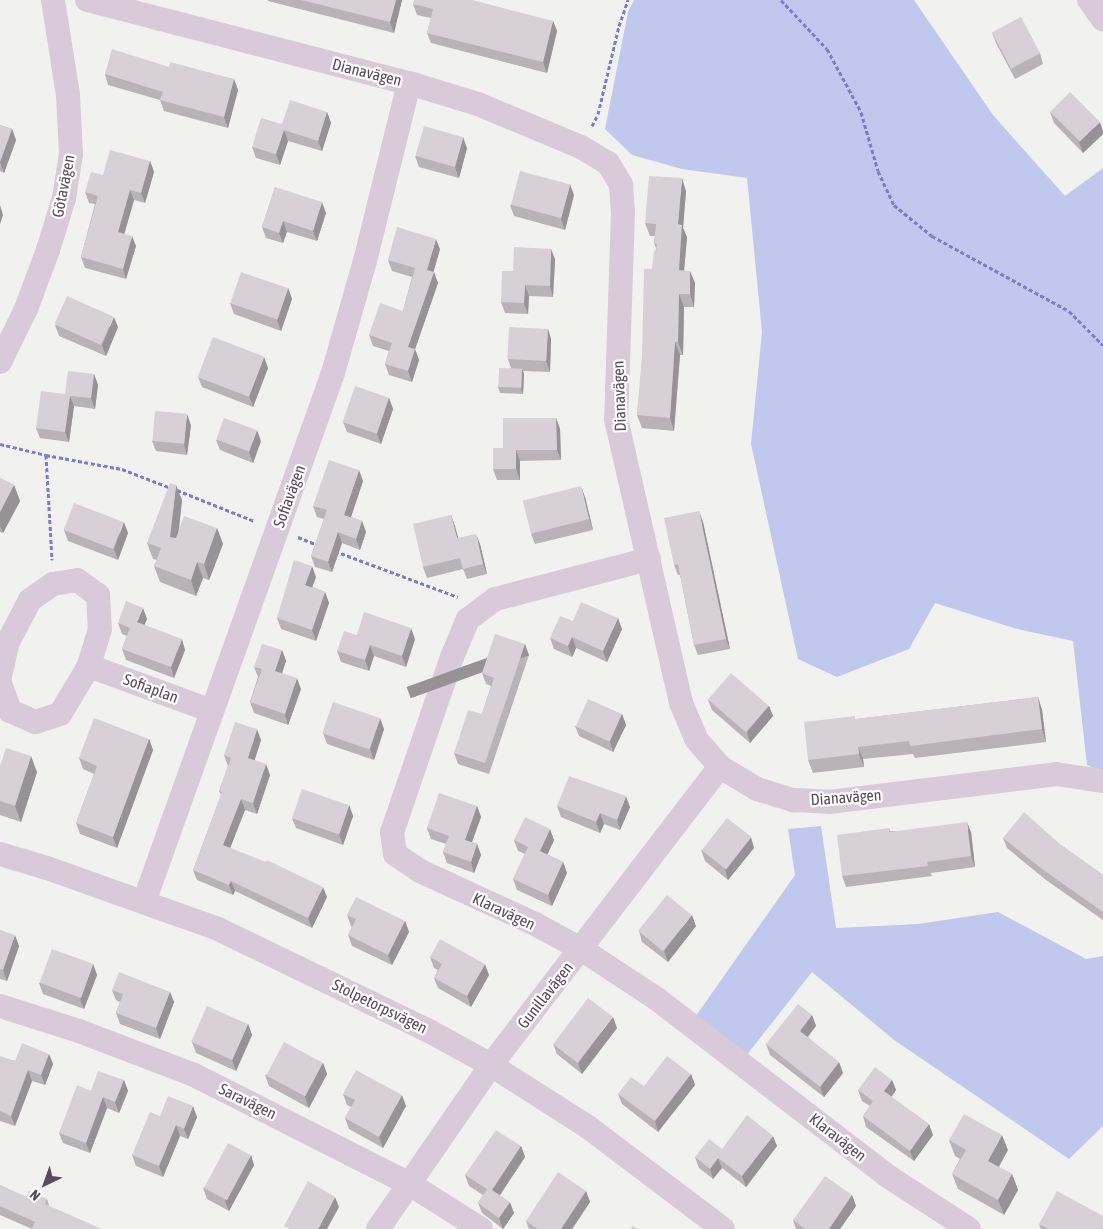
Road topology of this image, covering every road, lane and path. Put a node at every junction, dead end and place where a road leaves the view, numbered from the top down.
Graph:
1 (53, 0) edge
2 (87, 0) edge
3 (628, 0) edge
4 (781, 0) edge
5 (1089, 0) edge
6 (1103, 19) edge
7 (409, 82) junction
8 (582, 147) junction
9 (1103, 345) edge
10 (0, 362) edge
11 (0, 444) edge
12 (46, 455) junction
13 (277, 530) junction
14 (322, 546) edge
15 (331, 550) edge
16 (649, 560) junction
17 (53, 584) junction
18 (485, 606) junction
19 (89, 666) junction
20 (0, 676) edge
21 (0, 683) edge
22 (212, 711) junction
23 (720, 768) junction
24 (1103, 781) edge
25 (0, 854) edge
26 (144, 902) junction
27 (581, 950) junction
28 (0, 1006) edge
29 (491, 1065) junction
30 (408, 1183) junction
31 (378, 1229) edge
32 (481, 1229) edge
33 (722, 1229) edge
34 (969, 1229) edge

1 - 10 street, Götavägen
2 - 7 street, Dianavägen
3 - 8 path
4 - 9 path
5 - 6 street
7 - 8 street, Dianavägen
7 - 13 street, Sofiavägen
8 - 16 street, Dianavägen
11 - 12 path
12 - 13 path
12 - 17 path
13 - 14 path
13 - 22 street, Sofiavägen
15 - 18 path
16 - 18 street, Klaravägen
16 - 23 street, Dianavägen
17 - 19 street
17 - 20 street
18 - 27 street, Klaravägen
19 - 21 street
19 - 22 street, Sofiaplan
22 - 26 street, Sofiavägen
23 - 24 street, Dianavägen
23 - 27 street, Gunillavägen
25 - 26 street, Stolpetorpsvägen
26 - 29 street, Stolpetorpsvägen
27 - 29 street, Gunillavägen
27 - 34 street, Klaravägen
28 - 30 street, Saravägen
29 - 30 street, Gunillavägen
29 - 33 street, Stolpetorpsvägen
30 - 31 street, Gunillavägen
30 - 32 street, Saravägen

